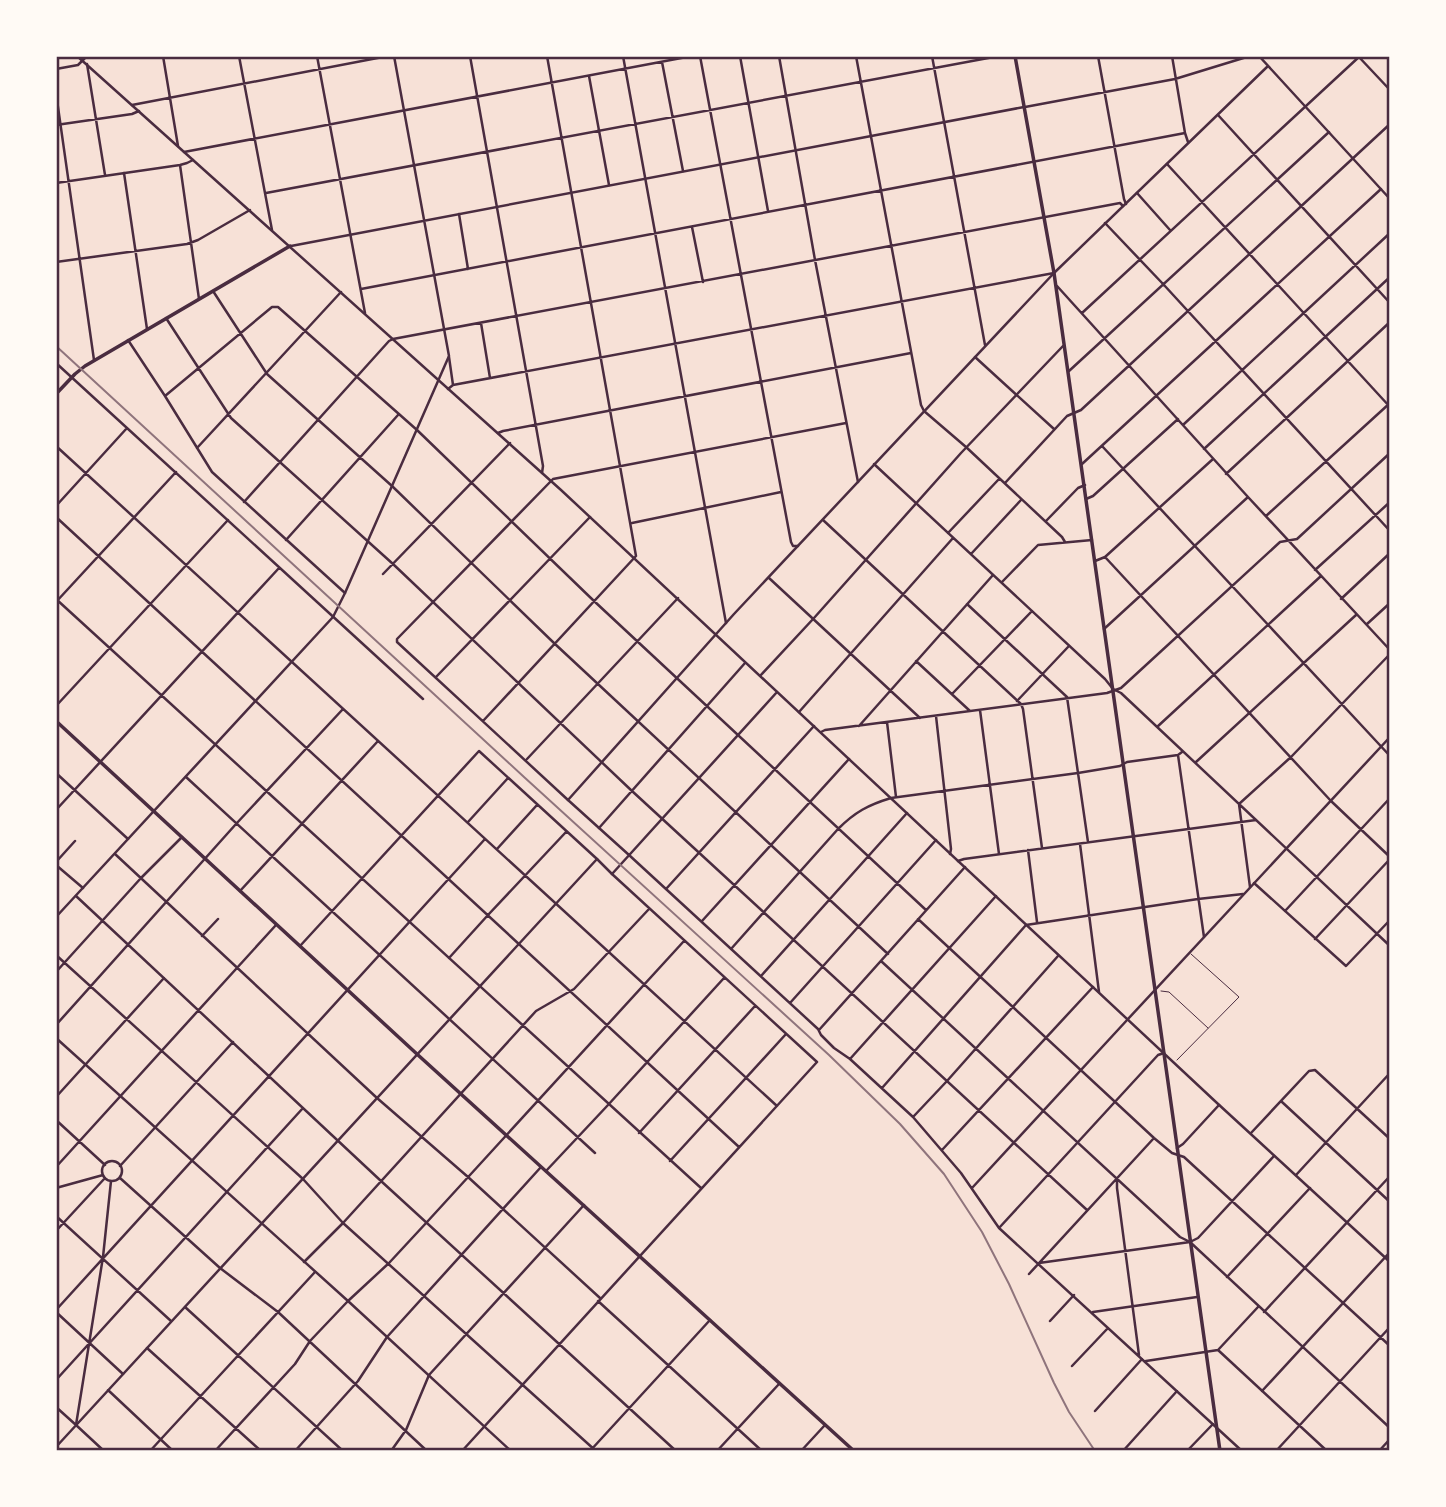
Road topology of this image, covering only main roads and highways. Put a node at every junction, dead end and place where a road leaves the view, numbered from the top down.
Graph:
1 (1015, 56) edge
2 (290, 246) road end
3 (56, 394) edge
4 (56, 721) edge
5 (854, 1451) edge
6 (1220, 1451) edge

1 - 6 main road
2 - 3 main road
4 - 5 main road

